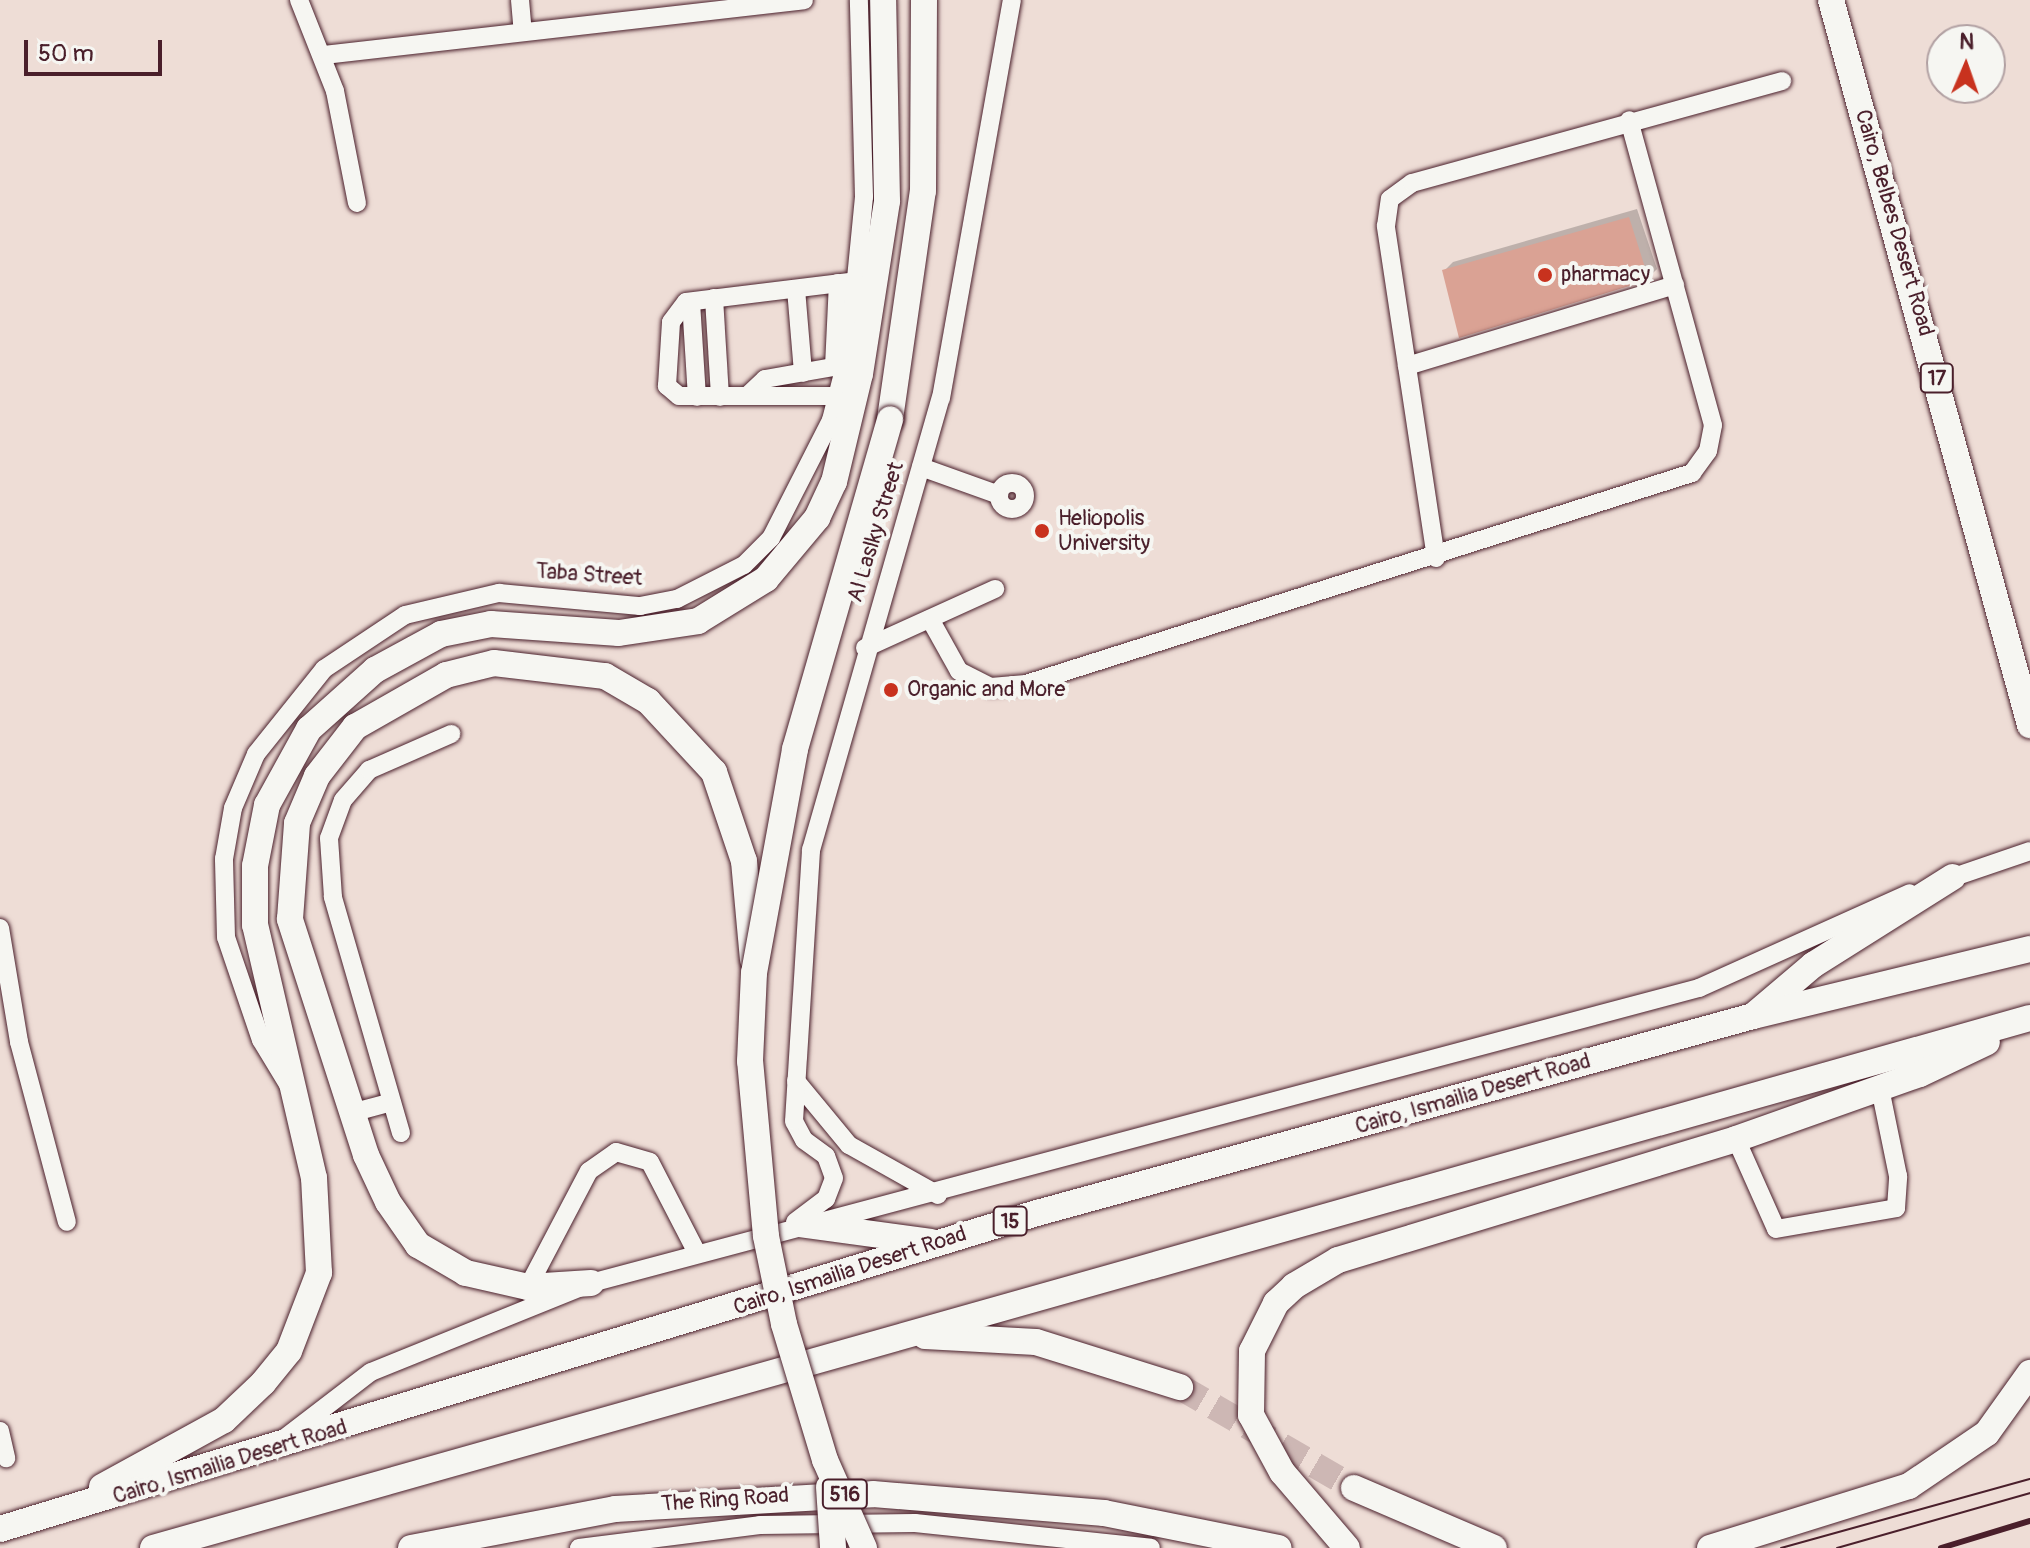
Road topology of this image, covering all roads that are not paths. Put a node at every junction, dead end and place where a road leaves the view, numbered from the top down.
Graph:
1 (299, 0) edge
2 (520, 0) edge
3 (804, 0) edge
4 (859, 0) edge
5 (883, 0) edge
6 (924, 0) edge
7 (1012, 0) edge
8 (1834, 0) edge
9 (523, 32) junction
10 (324, 55) junction
11 (1782, 81) dead end
12 (1629, 120) junction
13 (876, 199) junction
14 (357, 203) dead end
15 (858, 281) junction
16 (838, 283) junction
17 (1675, 285) junction
18 (796, 289) junction
19 (714, 298) junction
20 (691, 302) junction
21 (1407, 366) junction
22 (803, 373) junction
23 (747, 396) junction
24 (839, 396) junction
25 (697, 397) junction
26 (720, 397) junction
27 (921, 467) junction
28 (999, 495) dead end
29 (1436, 558) junction
30 (995, 589) dead end
31 (930, 619) junction
32 (865, 648) junction
33 (2030, 725) edge
34 (451, 734) dead end
35 (2030, 851) edge
36 (1953, 877) junction
37 (0, 928) edge
38 (2030, 949) edge
39 (754, 973) junction
40 (1753, 1016) junction
41 (2030, 1020) edge
42 (795, 1078) junction
43 (1880, 1088) junction
44 (299, 1100) junction
45 (392, 1102) junction
46 (351, 1113) junction
47 (401, 1133) dead end
48 (1736, 1139) junction
49 (939, 1195) junction
50 (67, 1222) dead end
51 (795, 1225) junction
52 (939, 1243) junction
53 (697, 1253) junction
54 (591, 1283) junction
55 (528, 1287) junction
56 (886, 1337) junction
57 (2030, 1373) edge
58 (1180, 1387) tunnel mouth
59 (0, 1431) edge
60 (272, 1450) junction
61 (6, 1458) dead end
62 (825, 1460) junction
63 (1354, 1488) tunnel mouth
64 (36, 1519) junction
65 (0, 1529) edge
66 (153, 1548) edge
67 (411, 1548) edge
68 (579, 1548) edge
69 (833, 1548) edge
70 (864, 1548) edge
71 (1151, 1548) edge
72 (1279, 1548) edge
73 (1347, 1548) edge
74 (1494, 1548) edge
75 (1710, 1548) edge

1 - 10 street
2 - 9 street
3 - 9 street
4 - 13 street, Taba Street
5 - 13 highway
6 - 39 highway, bridge
7 - 27 street, Al Laslky Street
8 - 33 highway, Cairo, Belbes Desert Road / 17
9 - 10 street
10 - 14 street
11 - 12 street
12 - 17 street
12 - 21 street
13 - 15 street, Taba Street
13 - 44 highway
15 - 16 street
15 - 24 street, Taba Street
16 - 18 street
16 - 22 street
17 - 21 street
17 - 29 street
18 - 19 street
18 - 22 street
19 - 20 street
19 - 26 street
20 - 25 street
20 - 25 street
21 - 29 street
22 - 23 street
23 - 24 street
23 - 26 street
24 - 44 street, Taba Street
25 - 26 street
27 - 28 street
27 - 32 street, Al Laslky Street
29 - 31 street
30 - 31 street
31 - 32 street
32 - 42 street, Al Laslky Street
34 - 45 street
35 - 36 street
36 - 40 highway
36 - 49 street
37 - 50 street
38 - 40 highway, Cairo, Ismailia Desert Road / 15
39 - 46 highway, bridge
39 - 62 highway, bridge
40 - 52 highway, Cairo, Ismailia Desert Road / 15
41 - 43 highway
41 - 56 highway
42 - 49 street
42 - 51 street, Al Laslky Street
43 - 48 highway
43 - 48 street
44 - 64 highway
45 - 46 street
45 - 47 street
46 - 55 highway
48 - 73 highway
49 - 51 street
51 - 52 highway
51 - 53 street
52 - 60 highway, Cairo, Ismailia Desert Road / 15
53 - 54 street
53 - 55 street
54 - 55 highway
54 - 60 street
56 - 58 highway
56 - 66 highway
57 - 75 highway
59 - 61 street
60 - 64 highway, Cairo, Ismailia Desert Road / 15
62 - 69 highway, bridge
62 - 70 highway, bridge
63 - 74 highway
64 - 65 highway, Cairo, Ismailia Desert Road / 15
67 - 72 highway, The Ring Road / 516
68 - 71 street

